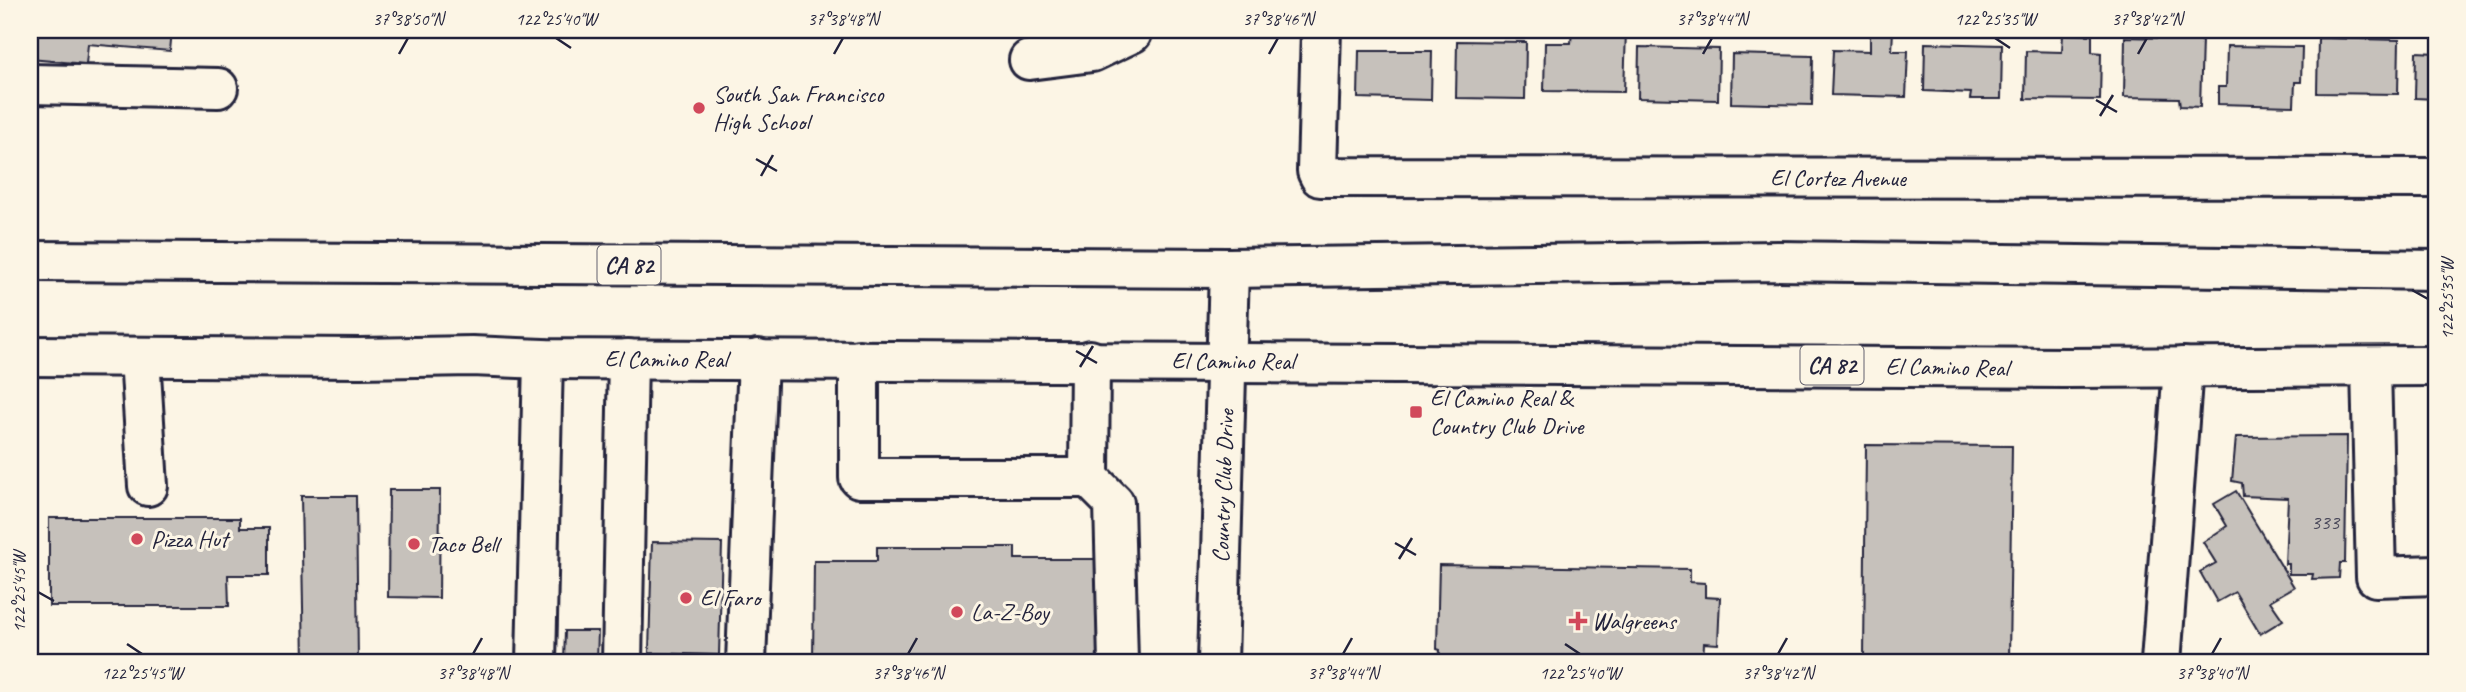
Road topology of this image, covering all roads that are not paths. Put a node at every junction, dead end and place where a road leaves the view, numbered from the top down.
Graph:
1 (1132, 30) edge
2 (1321, 30) edge
3 (1029, 60) dead end
4 (30, 84) edge
5 (218, 88) dead end
6 (2436, 178) edge
7 (30, 261) edge
8 (1229, 268) junction
9 (2436, 270) edge
10 (30, 356) edge
11 (140, 357) junction
12 (543, 359) junction
13 (628, 359) junction
14 (758, 359) junction
15 (859, 360) junction
16 (1090, 360) junction
17 (1228, 361) junction
18 (2436, 366) edge
19 (2183, 367) junction
20 (2371, 367) junction
21 (1089, 478) junction
22 (148, 486) dead end
23 (2436, 575) edge
24 (536, 662) edge
25 (622, 662) edge
26 (746, 662) edge
27 (1118, 662) edge
28 (1217, 662) edge
29 (2161, 662) edge

1 - 3 main road
2 - 6 main road, El Cortez Avenue
4 - 5 main road
7 - 8 main road, CA 82
8 - 9 main road, CA 82
8 - 17 main road, Country Club Drive
10 - 11 main road, El Camino Real / CA 82
11 - 12 main road, El Camino Real / CA 82
11 - 22 main road
12 - 13 main road, El Camino Real / CA 82
12 - 24 main road
13 - 14 main road, El Camino Real / CA 82
13 - 25 main road
14 - 15 main road, El Camino Real / CA 82
14 - 26 main road
15 - 16 main road, El Camino Real / CA 82
15 - 21 main road
16 - 17 main road, El Camino Real / CA 82
16 - 21 main road
17 - 19 main road, El Camino Real / CA 82
17 - 28 main road, Country Club Drive
18 - 20 main road, El Camino Real / CA 82
19 - 20 main road, El Camino Real / CA 82
19 - 29 main road
20 - 23 main road
21 - 27 main road

